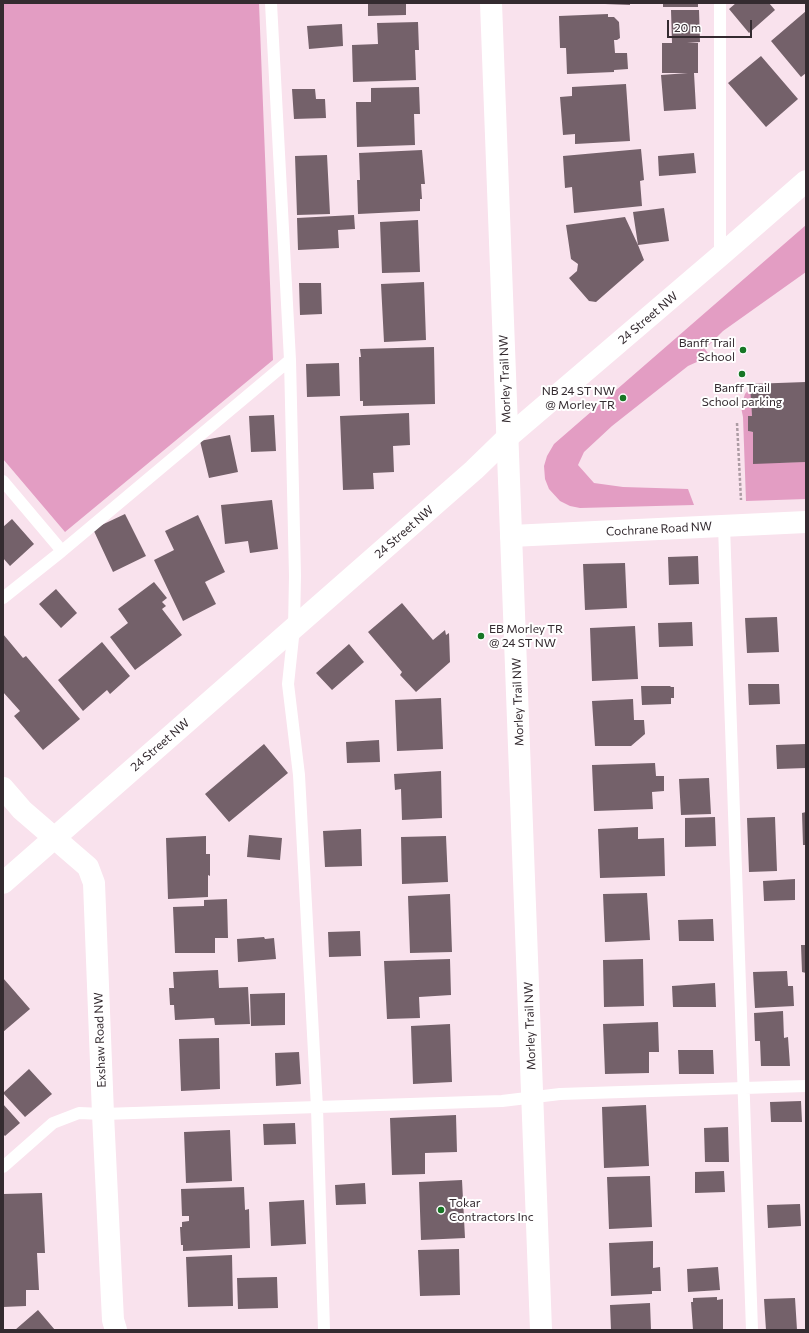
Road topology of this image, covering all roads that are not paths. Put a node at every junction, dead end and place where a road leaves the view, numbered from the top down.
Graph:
1 (271, 3) edge
2 (491, 3) edge
3 (720, 3) edge
4 (806, 181) edge
5 (720, 256) junction
6 (290, 360) junction
7 (507, 438) junction
8 (3, 481) edge
9 (806, 522) edge
10 (724, 526) junction
11 (511, 536) junction
12 (62, 551) junction
13 (3, 598) edge
14 (294, 628) junction
15 (3, 788) edge
16 (55, 838) junction
17 (3, 883) edge
18 (806, 1086) edge
19 (743, 1088) junction
20 (533, 1098) junction
21 (317, 1108) junction
22 (103, 1114) junction
23 (3, 1167) edge
24 (116, 1330) edge
25 (324, 1330) edge
26 (541, 1330) edge
27 (752, 1330) edge

1 - 6 lane
2 - 7 street, Morley Trail NW
3 - 5 lane
4 - 5 street, 24 Street NW
5 - 7 street, 24 Street NW
6 - 12 lane
6 - 14 lane
7 - 11 street, Morley Trail NW
7 - 14 street, 24 Street NW
8 - 12 lane
9 - 10 street, Cochrane Road NW
10 - 11 street, Cochrane Road NW
10 - 19 lane
11 - 20 street, Morley Trail NW
12 - 13 lane
14 - 16 street, 24 Street NW
14 - 21 lane
15 - 16 street, Exshaw Road NW
16 - 17 street, 24 Street NW
16 - 22 street, Exshaw Road NW
18 - 19 lane
19 - 20 lane
19 - 27 lane
20 - 21 lane
20 - 26 street, Morley Trail NW
21 - 22 lane
21 - 25 lane
22 - 23 lane
22 - 24 street, Exshaw Road NW

